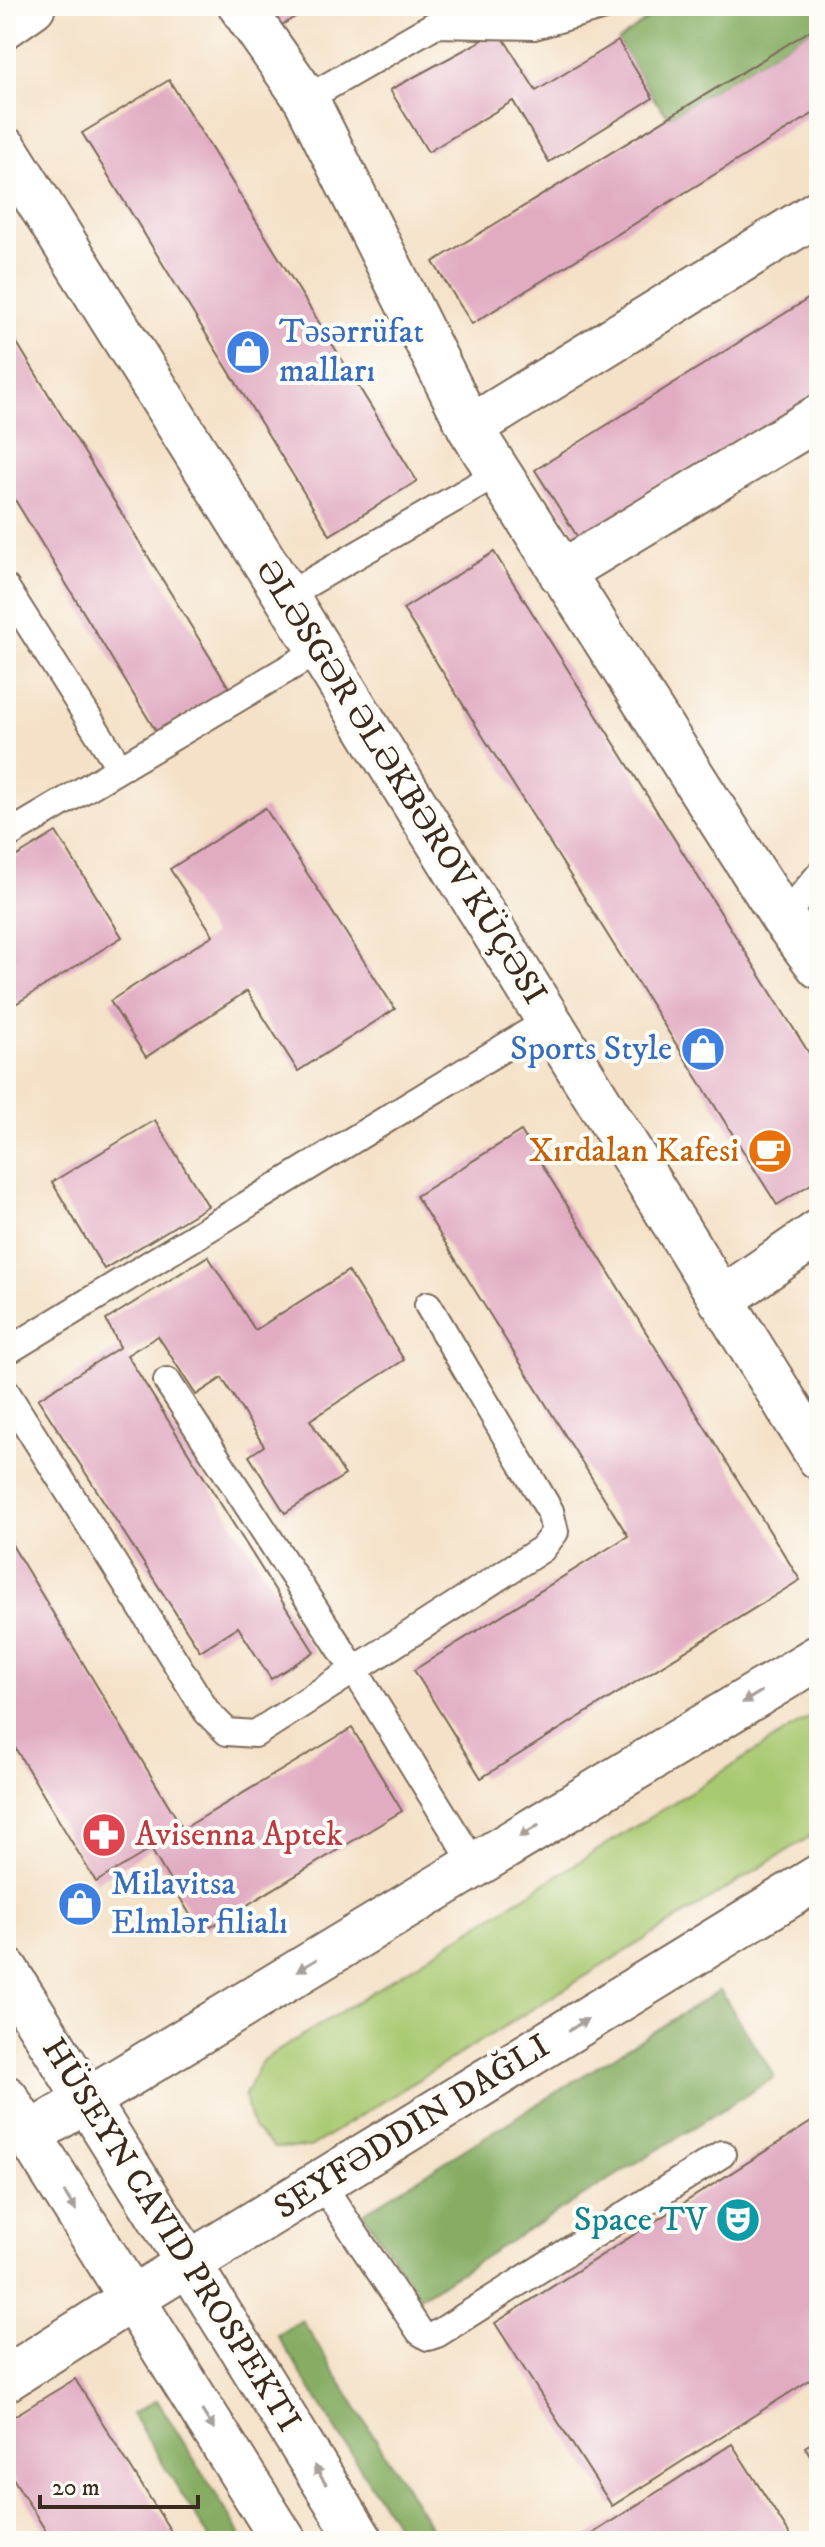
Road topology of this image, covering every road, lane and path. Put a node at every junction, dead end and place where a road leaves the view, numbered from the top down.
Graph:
1 (33, 6) edge
2 (241, 6) edge
3 (460, 6) edge
4 (604, 6) edge
5 (436, 24) junction
6 (6, 25) edge
7 (306, 99) junction
8 (6, 150) edge
9 (819, 212) edge
10 (819, 417) edge
11 (470, 428) junction
12 (497, 474) junction
13 (561, 573) junction
14 (6, 588) edge
15 (286, 596) junction
16 (319, 650) junction
17 (120, 768) junction
18 (6, 836) edge
19 (819, 875) edge
20 (783, 918) junction
21 (819, 966) edge
22 (549, 1020) junction
23 (819, 1232) edge
24 (721, 1300) junction
25 (428, 1305) dead end
26 (6, 1352) edge
27 (167, 1381) dead end
28 (6, 1392) edge
29 (819, 1457) edge
30 (819, 1657) edge
31 (355, 1671) junction
32 (474, 1864) junction
33 (819, 1877) edge
34 (6, 1970) edge
35 (6, 2098) edge
36 (88, 2098) junction
37 (17, 2142) edge
38 (722, 2154) dead end
39 (321, 2183) junction
40 (190, 2264) junction
41 (131, 2299) junction
42 (6, 2379) edge
43 (284, 2541) edge
44 (361, 2541) edge

1 - 6 street
2 - 7 street
3 - 5 lane
4 - 5 lane
5 - 7 lane
7 - 11 street
8 - 15 street, ƏLƏSGƏR ƏLƏKBƏROV KÜÇƏSI
9 - 11 street
10 - 13 street
11 - 12 street
12 - 13 street
12 - 15 lane
13 - 20 street
14 - 17 lane
15 - 16 street, ƏLƏSGƏR ƏLƏKBƏROV KÜÇƏSI
16 - 17 lane
16 - 22 street, ƏLƏSGƏR ƏLƏKBƏROV KÜÇƏSI
17 - 18 lane
19 - 20 lane
20 - 21 street
22 - 24 street, ƏLƏSGƏR ƏLƏKBƏROV KÜÇƏSI
22 - 26 lane
23 - 24 street
24 - 29 street, ƏLƏSGƏR ƏLƏKBƏROV KÜÇƏSI
25 - 31 lane
27 - 31 lane
28 - 31 lane
30 -> 32 street
31 - 32 lane
32 -> 36 street
39 -> 33 street
34 - 36 street, HÜSEYN CAVID PROSPEKTI
35 - 37 street, HÜSEYN CAVID PROSPEKTI
36 - 37 street
36 - 40 street, HÜSEYN CAVID PROSPEKTI
37 -> 41 street, HÜSEYN CAVID PROSPEKTI
38 - 39 lane
39 - 40 street
40 - 41 street
44 -> 40 street, HÜSEYN CAVID PROSPEKTI
41 - 42 street
41 -> 43 street, HÜSEYN CAVID PROSPEKTI

